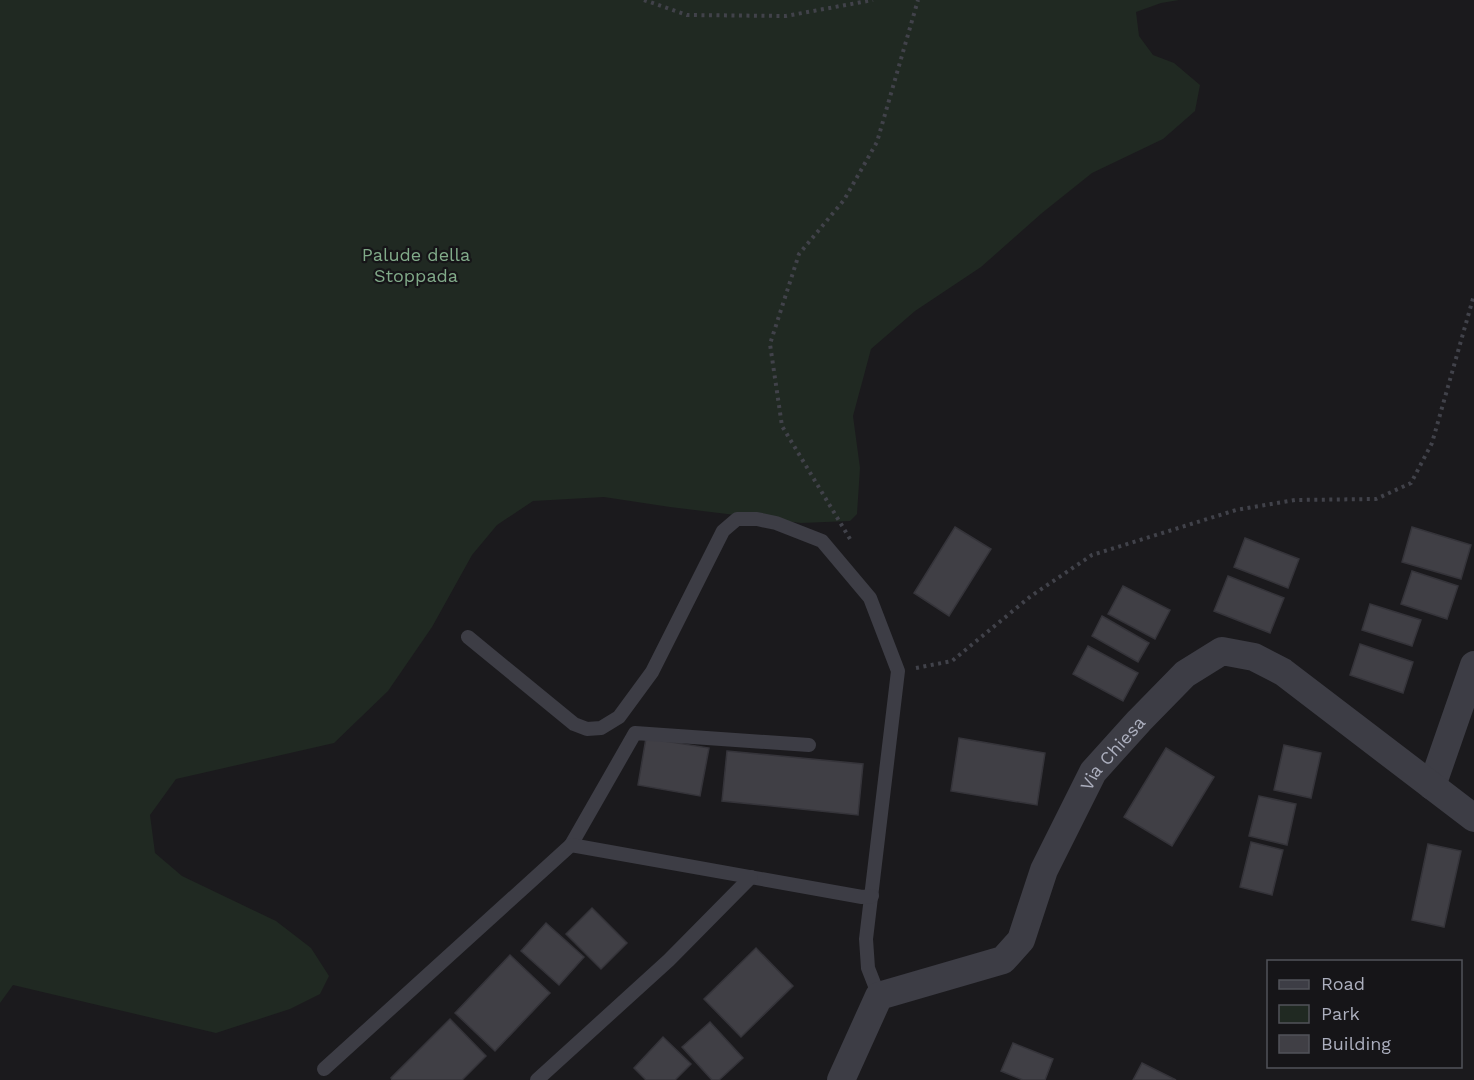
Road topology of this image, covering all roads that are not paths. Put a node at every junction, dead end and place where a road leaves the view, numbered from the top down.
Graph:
1 (468, 637) dead end
2 (1474, 665) edge
3 (809, 745) dead end
4 (1432, 786) junction
5 (1474, 818) edge
6 (570, 845) junction
7 (751, 878) junction
8 (872, 896) junction
9 (879, 996) junction
10 (324, 1069) dead end
11 (537, 1080) edge
12 (841, 1080) edge

1 - 8 lane
2 - 4 street
3 - 6 lane
4 - 5 street, Via Chiesa
4 - 9 street, Via Chiesa
6 - 7 lane
6 - 10 lane
7 - 8 lane
7 - 11 lane
8 - 9 lane
9 - 12 street

